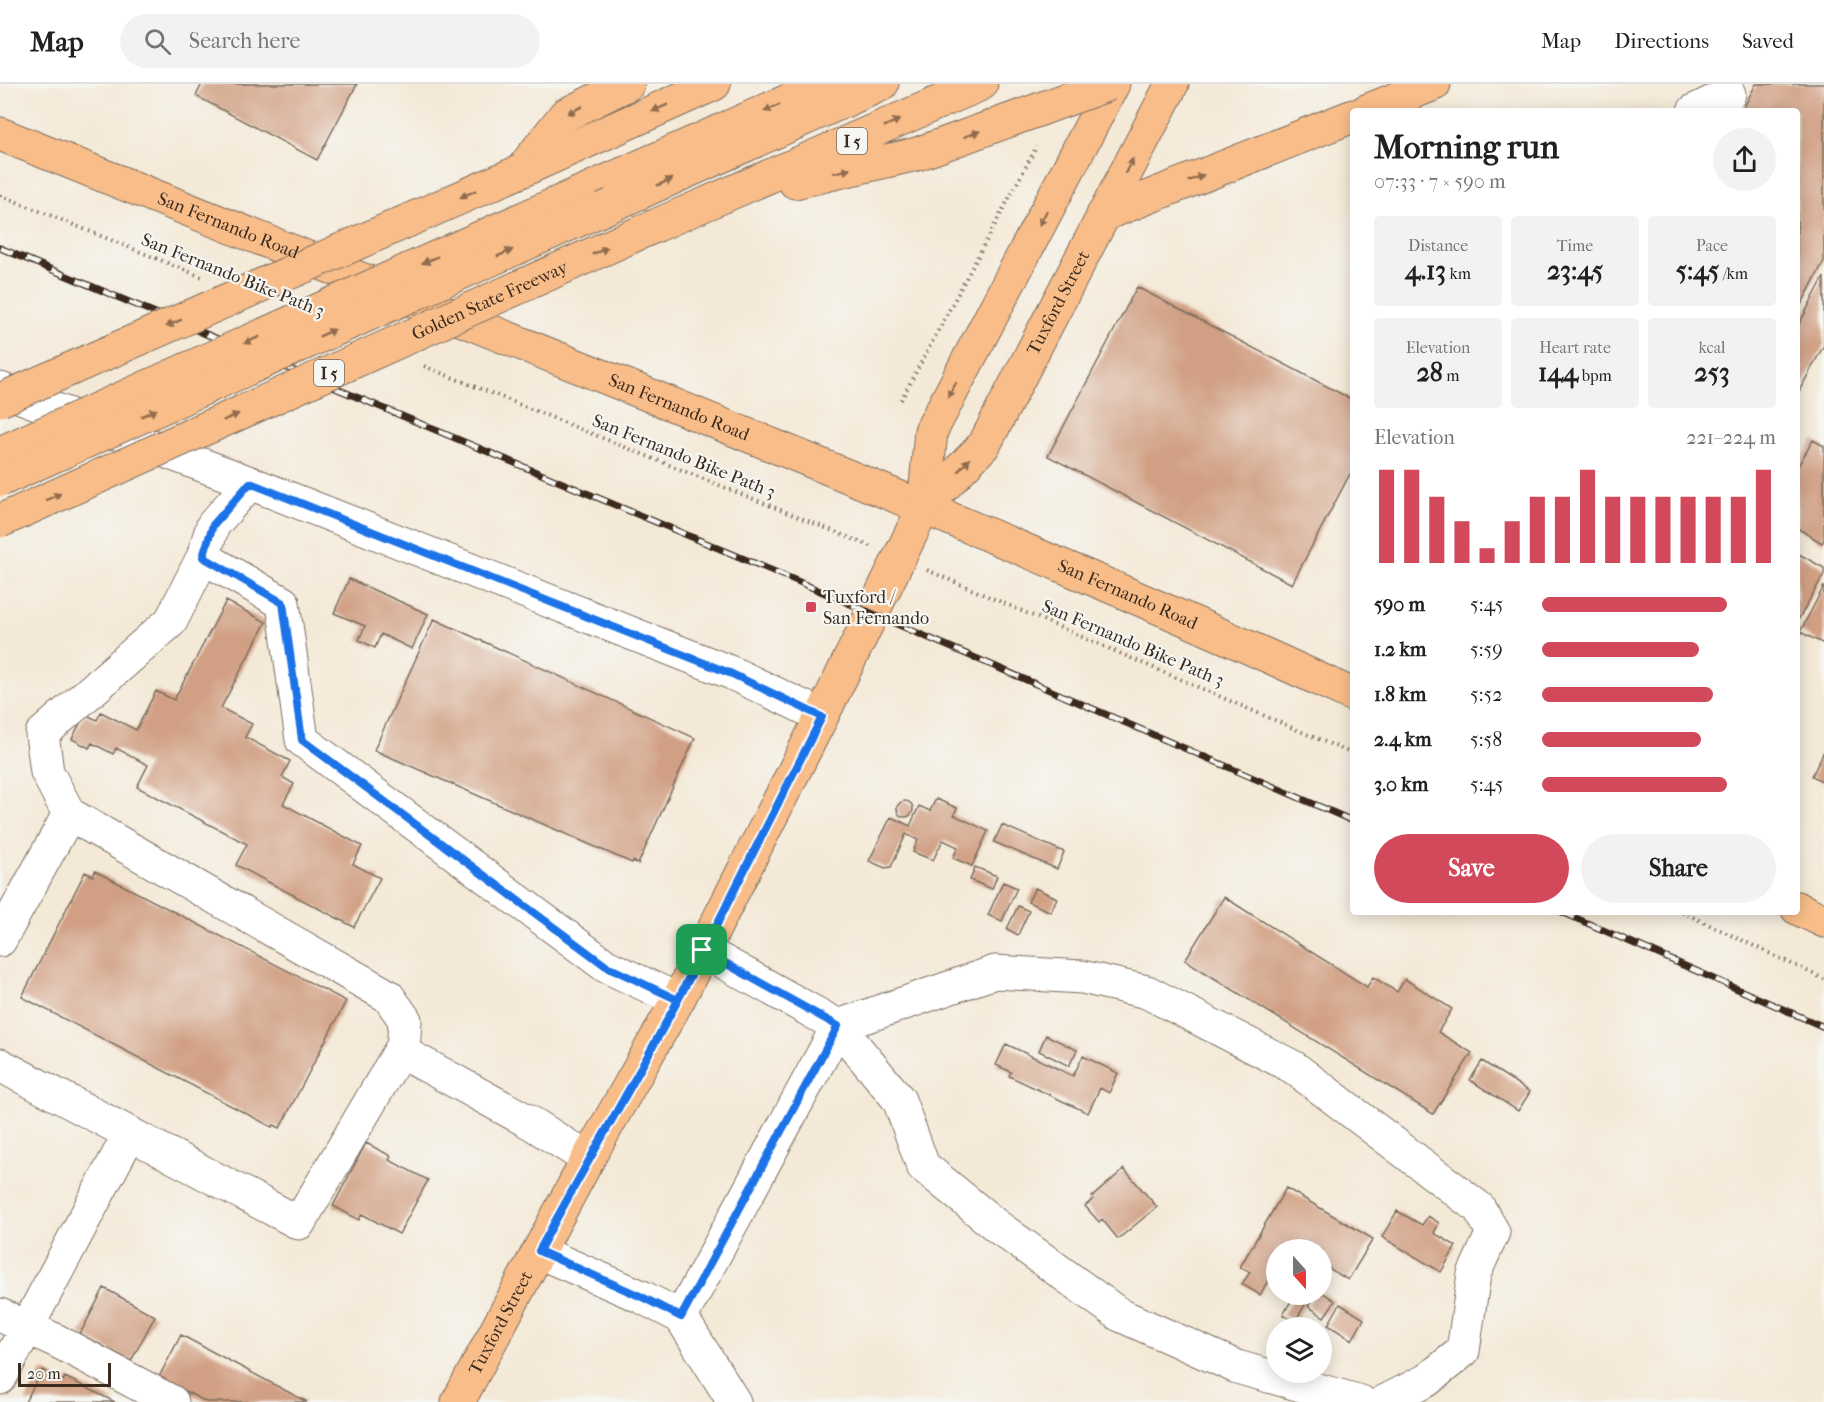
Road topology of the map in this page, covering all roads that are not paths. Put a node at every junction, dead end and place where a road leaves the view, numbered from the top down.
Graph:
1 (628, 84) edge
2 (714, 84) edge
3 (826, 84) edge
4 (882, 84) edge
5 (981, 84) edge
6 (1111, 84) edge
7 (1172, 84) edge
8 (1434, 84) edge
9 (1729, 94) dead end
10 (1374, 108) edge
11 (1700, 108) edge
12 (1350, 117) edge
13 (0, 134) edge
14 (521, 171) junction
15 (723, 198) junction
16 (1103, 215) junction
17 (0, 388) edge
18 (0, 400) edge
19 (0, 453) edge
20 (0, 480) edge
21 (250, 483) junction
22 (924, 507) junction
23 (0, 521) edge
24 (203, 557) junction
25 (1350, 694) edge
26 (822, 717) junction
27 (69, 814) junction
28 (1800, 909) edge
29 (1824, 921) edge
30 (0, 940) edge
31 (702, 950) junction
32 (678, 1000) junction
33 (838, 1026) junction
34 (403, 1053) junction
35 (0, 1065) edge
36 (130, 1133) junction
37 (588, 1159) junction
38 (539, 1251) junction
39 (681, 1317) junction
40 (14, 1321) edge
41 (0, 1378) edge
42 (172, 1402) edge
43 (458, 1402) edge
44 (734, 1402) edge
45 (1361, 1402) edge
46 (1384, 1402) edge

1 -> 14 main road
2 -> 14 main road
3 -> 19 main road, bridge
20 -> 4 main road, bridge
15 -> 5 main road, Golden State Freeway / I 5
15 -> 6 main road, bridge
6 -> 22 main road, Tuxford Street
16 -> 7 main road, Tuxford Street
8 - 10 main road
9 - 11 street
16 -> 12 main road
13 - 22 main road, San Fernando Road
14 -> 18 main road, bridge
23 -> 15 main road, Golden State Freeway / I 5, bridge
22 -> 16 main road, Tuxford Street
17 - 21 street
21 - 24 street
21 - 26 street
22 - 25 main road, San Fernando Road
22 - 26 main road, Tuxford Street
24 - 27 street
24 - 32 street
26 - 31 main road, Tuxford Street
27 - 30 street
27 - 34 street
28 - 29 main road
31 - 32 main road, Tuxford Street
31 - 33 street
32 - 37 main road, Tuxford Street
33 - 39 street
33 - 45 street
33 - 46 street
34 - 36 street
34 - 37 street
35 - 36 street
36 - 40 street
37 - 38 main road, Tuxford Street
38 - 39 street
38 - 43 main road, Tuxford Street
39 - 44 street
40 - 41 street
40 - 42 street

